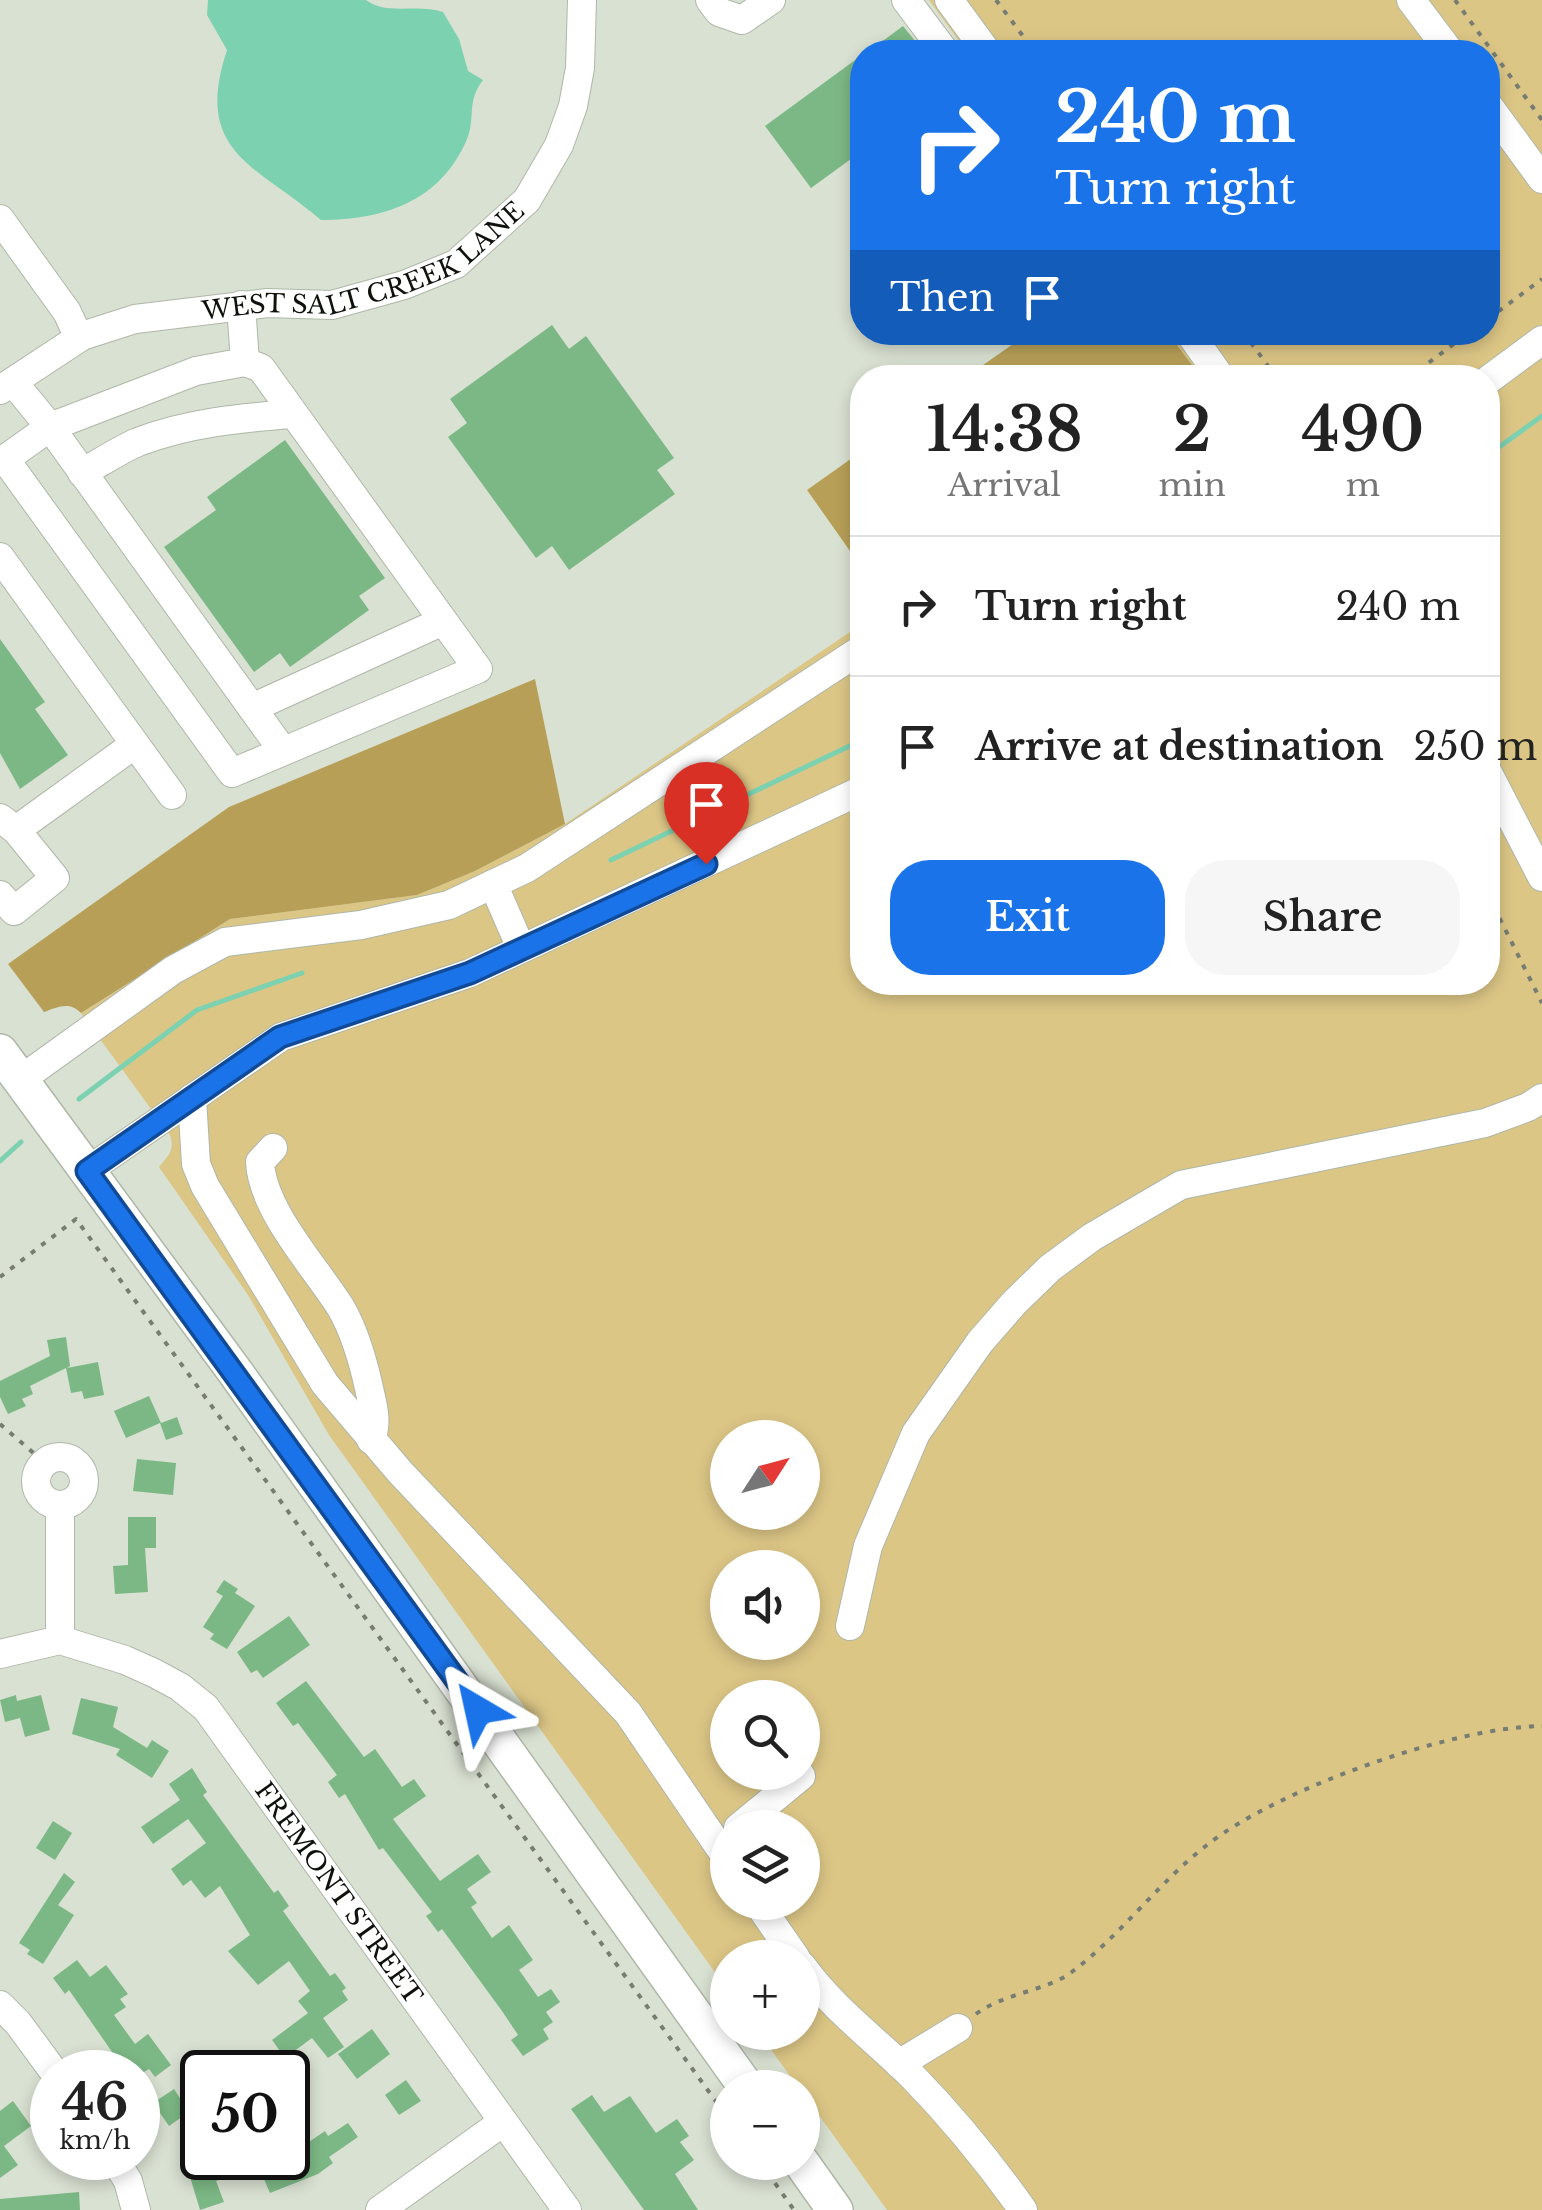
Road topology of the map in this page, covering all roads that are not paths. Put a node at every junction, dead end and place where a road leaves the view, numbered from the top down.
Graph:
1 (582, 0) edge
2 (710, 0) edge
3 (771, 0) edge
4 (906, 0) edge
5 (949, 0) edge
6 (1411, 0) edge
7 (936, 40) edge
8 (978, 40) edge
9 (1441, 40) edge
10 (1500, 121) edge
11 (1542, 179) edge
12 (0, 219) edge
13 (241, 305) junction
14 (80, 338) junction
15 (1542, 340) edge
16 (245, 362) junction
17 (1500, 371) edge
18 (6, 386) edge
19 (292, 414) junction
20 (50, 427) junction
21 (82, 473) junction
22 (0, 557) edge
23 (442, 621) junction
24 (850, 657) edge
25 (252, 708) junction
26 (135, 744) junction
27 (283, 751) junction
28 (172, 795) dead end
29 (1500, 795) edge
30 (850, 796) edge
31 (8, 824) edge
32 (1542, 877) edge
33 (493, 884) junction
34 (0, 895) edge
35 (521, 948) junction
36 (10, 1066) edge
37 (192, 1098) junction
38 (1542, 1098) edge
39 (273, 1148) dead end
40 (87, 1171) junction
41 (371, 1440) junction
42 (60, 1505) junction
43 (850, 1626) dead end
44 (60, 1640) junction
45 (0, 1654) edge
46 (786, 1790) edge
47 (763, 1810) edge
48 (710, 1819) edge
49 (820, 1987) edge
50 (0, 2005) edge
51 (958, 2028) road end
52 (38, 2050) edge
53 (898, 2064) junction
54 (734, 2070) edge
55 (503, 2122) junction
56 (127, 2180) edge
57 (814, 2180) edge
58 (136, 2210) edge
59 (380, 2210) edge
60 (567, 2210) edge
61 (835, 2210) edge
62 (1023, 2210) edge

1 - 13 street, WEST SALT CREEK LANE
2 - 3 street
4 - 7 street
5 - 8 street
6 - 9 street
10 - 11 street
12 - 14 street
13 - 14 street, WEST SALT CREEK LANE
13 - 16 street
14 - 18 street, WEST SALT CREEK LANE
15 - 17 street
16 - 19 street
16 - 20 street
18 - 20 street
19 - 21 street
19 - 23 street
20 - 21 street
20 - 27 street
21 - 25 street
22 - 26 street
23 - 25 street
23 - 27 street
24 - 33 street
25 - 27 street
26 - 28 street
26 - 31 street
29 - 32 street
30 - 35 street
31 - 34 street
33 - 35 street
33 - 36 street
35 - 37 street
36 - 40 main road
37 - 40 street
37 - 41 street
38 - 43 street
39 - 41 street
40 - 54 main road
41 - 48 street
42 - 42 street
42 - 44 street
44 - 45 street
44 - 55 street, FREMONT STREET
46 - 47 street
49 - 53 street
50 - 52 street
51 - 53 street
53 - 62 street
55 - 59 street
55 - 60 street, FREMONT STREET
56 - 58 street
57 - 61 main road

